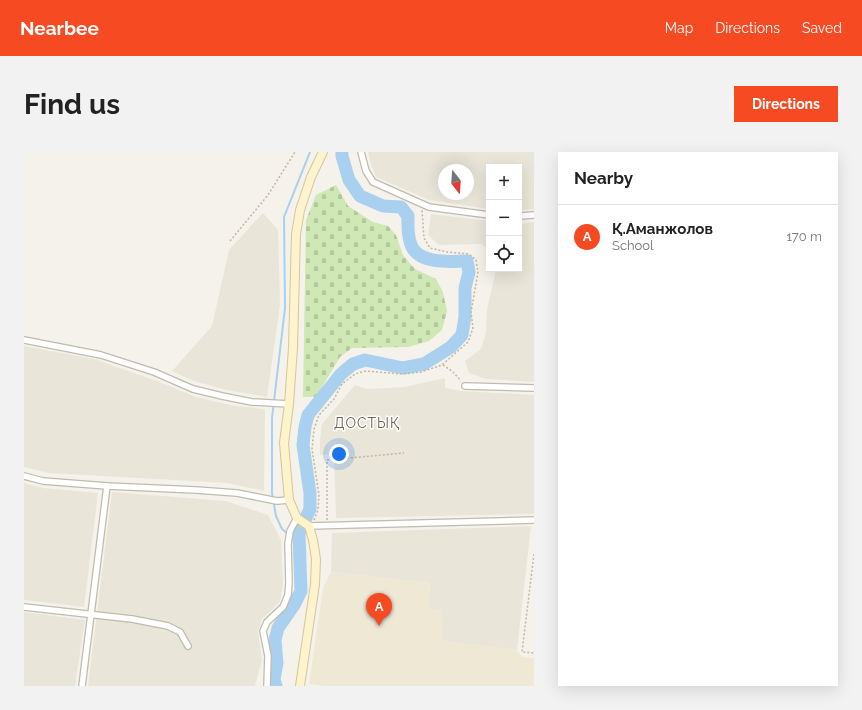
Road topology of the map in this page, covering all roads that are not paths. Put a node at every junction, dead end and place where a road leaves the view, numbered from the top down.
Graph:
1 (322, 152) edge
2 (361, 152) edge
3 (486, 215) edge
4 (522, 216) edge
5 (534, 216) edge
6 (24, 340) edge
7 (465, 386) road end
8 (534, 388) edge
9 (289, 404) junction
10 (24, 476) edge
11 (107, 486) junction
12 (289, 500) junction
13 (297, 518) junction
14 (534, 520) edge
15 (309, 526) junction
16 (24, 607) edge
17 (91, 614) junction
18 (188, 646) dead end
19 (82, 686) edge
20 (267, 686) edge
21 (300, 686) edge

1 - 9 main road
2 - 3 street
4 - 5 street
6 - 9 street
7 - 8 street
9 - 12 main road
10 - 11 street
11 - 12 street
11 - 17 street
12 - 13 main road
13 - 15 main road
13 - 20 street
14 - 15 street
15 - 21 main road
16 - 17 street
17 - 18 street
17 - 19 street

